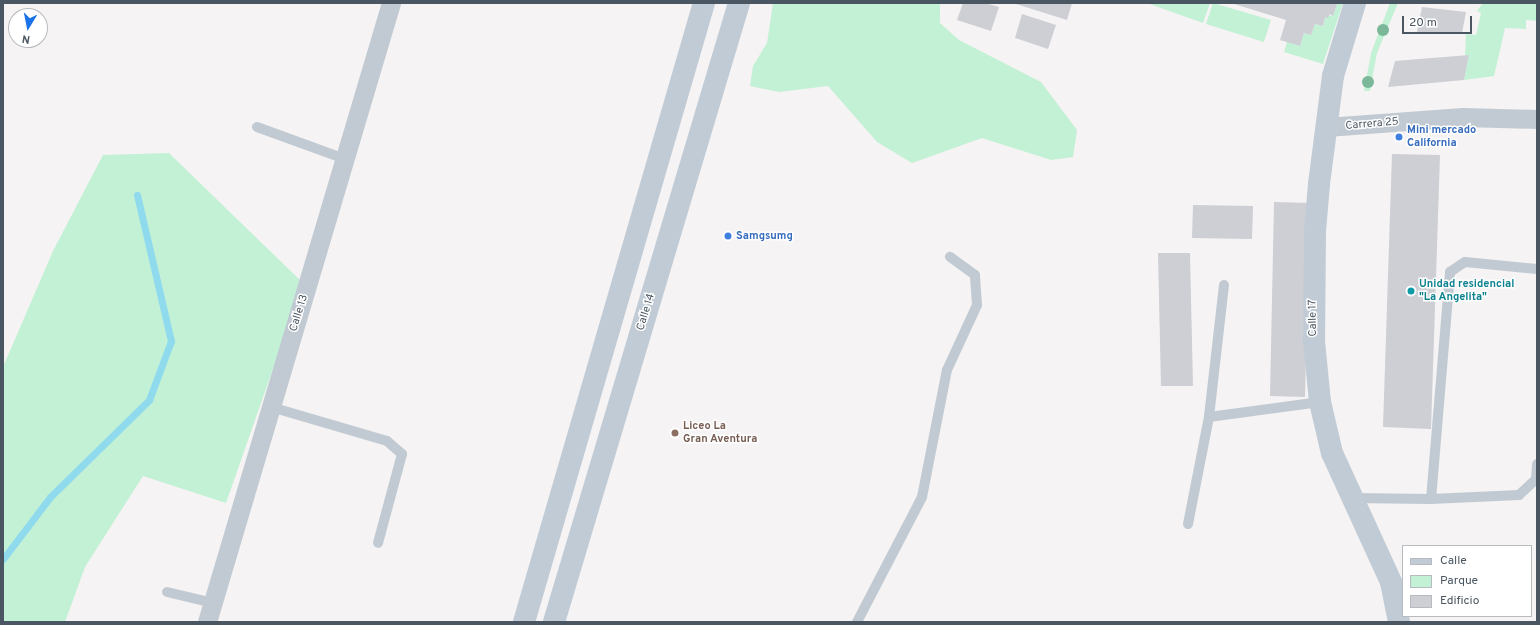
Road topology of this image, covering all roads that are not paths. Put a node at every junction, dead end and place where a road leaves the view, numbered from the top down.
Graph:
1 (391, 3) edge
2 (704, 3) edge
3 (739, 3) edge
4 (1355, 3) edge
5 (1537, 119) edge
6 (257, 127) dead end
7 (1326, 128) junction
8 (345, 159) junction
9 (950, 257) dead end
10 (1537, 269) edge
11 (1224, 285) dead end
12 (1320, 402) junction
13 (271, 407) junction
14 (1209, 417) junction
15 (1537, 464) edge
16 (1351, 498) junction
17 (1431, 499) junction
18 (1188, 524) dead end
19 (378, 543) dead end
20 (167, 592) dead end
21 (213, 603) junction
22 (207, 622) edge
23 (524, 622) edge
24 (554, 622) edge
25 (857, 622) edge
26 (1399, 622) edge

1 - 8 street, Calle 13
2 - 23 main road
3 - 24 main road, Calle 14
4 - 7 main road, Calle 17
5 - 7 street, Carrera 25
6 - 8 lane
7 - 12 main road, Calle 17
8 - 13 street, Calle 13
9 - 25 lane
10 - 17 lane
11 - 14 lane
12 - 14 lane
12 - 16 main road, Calle 17
13 - 19 lane
13 - 21 street, Calle 13
14 - 18 lane
15 - 17 lane
16 - 17 lane
16 - 26 main road, Calle 17
20 - 21 lane
21 - 22 street, Calle 13

